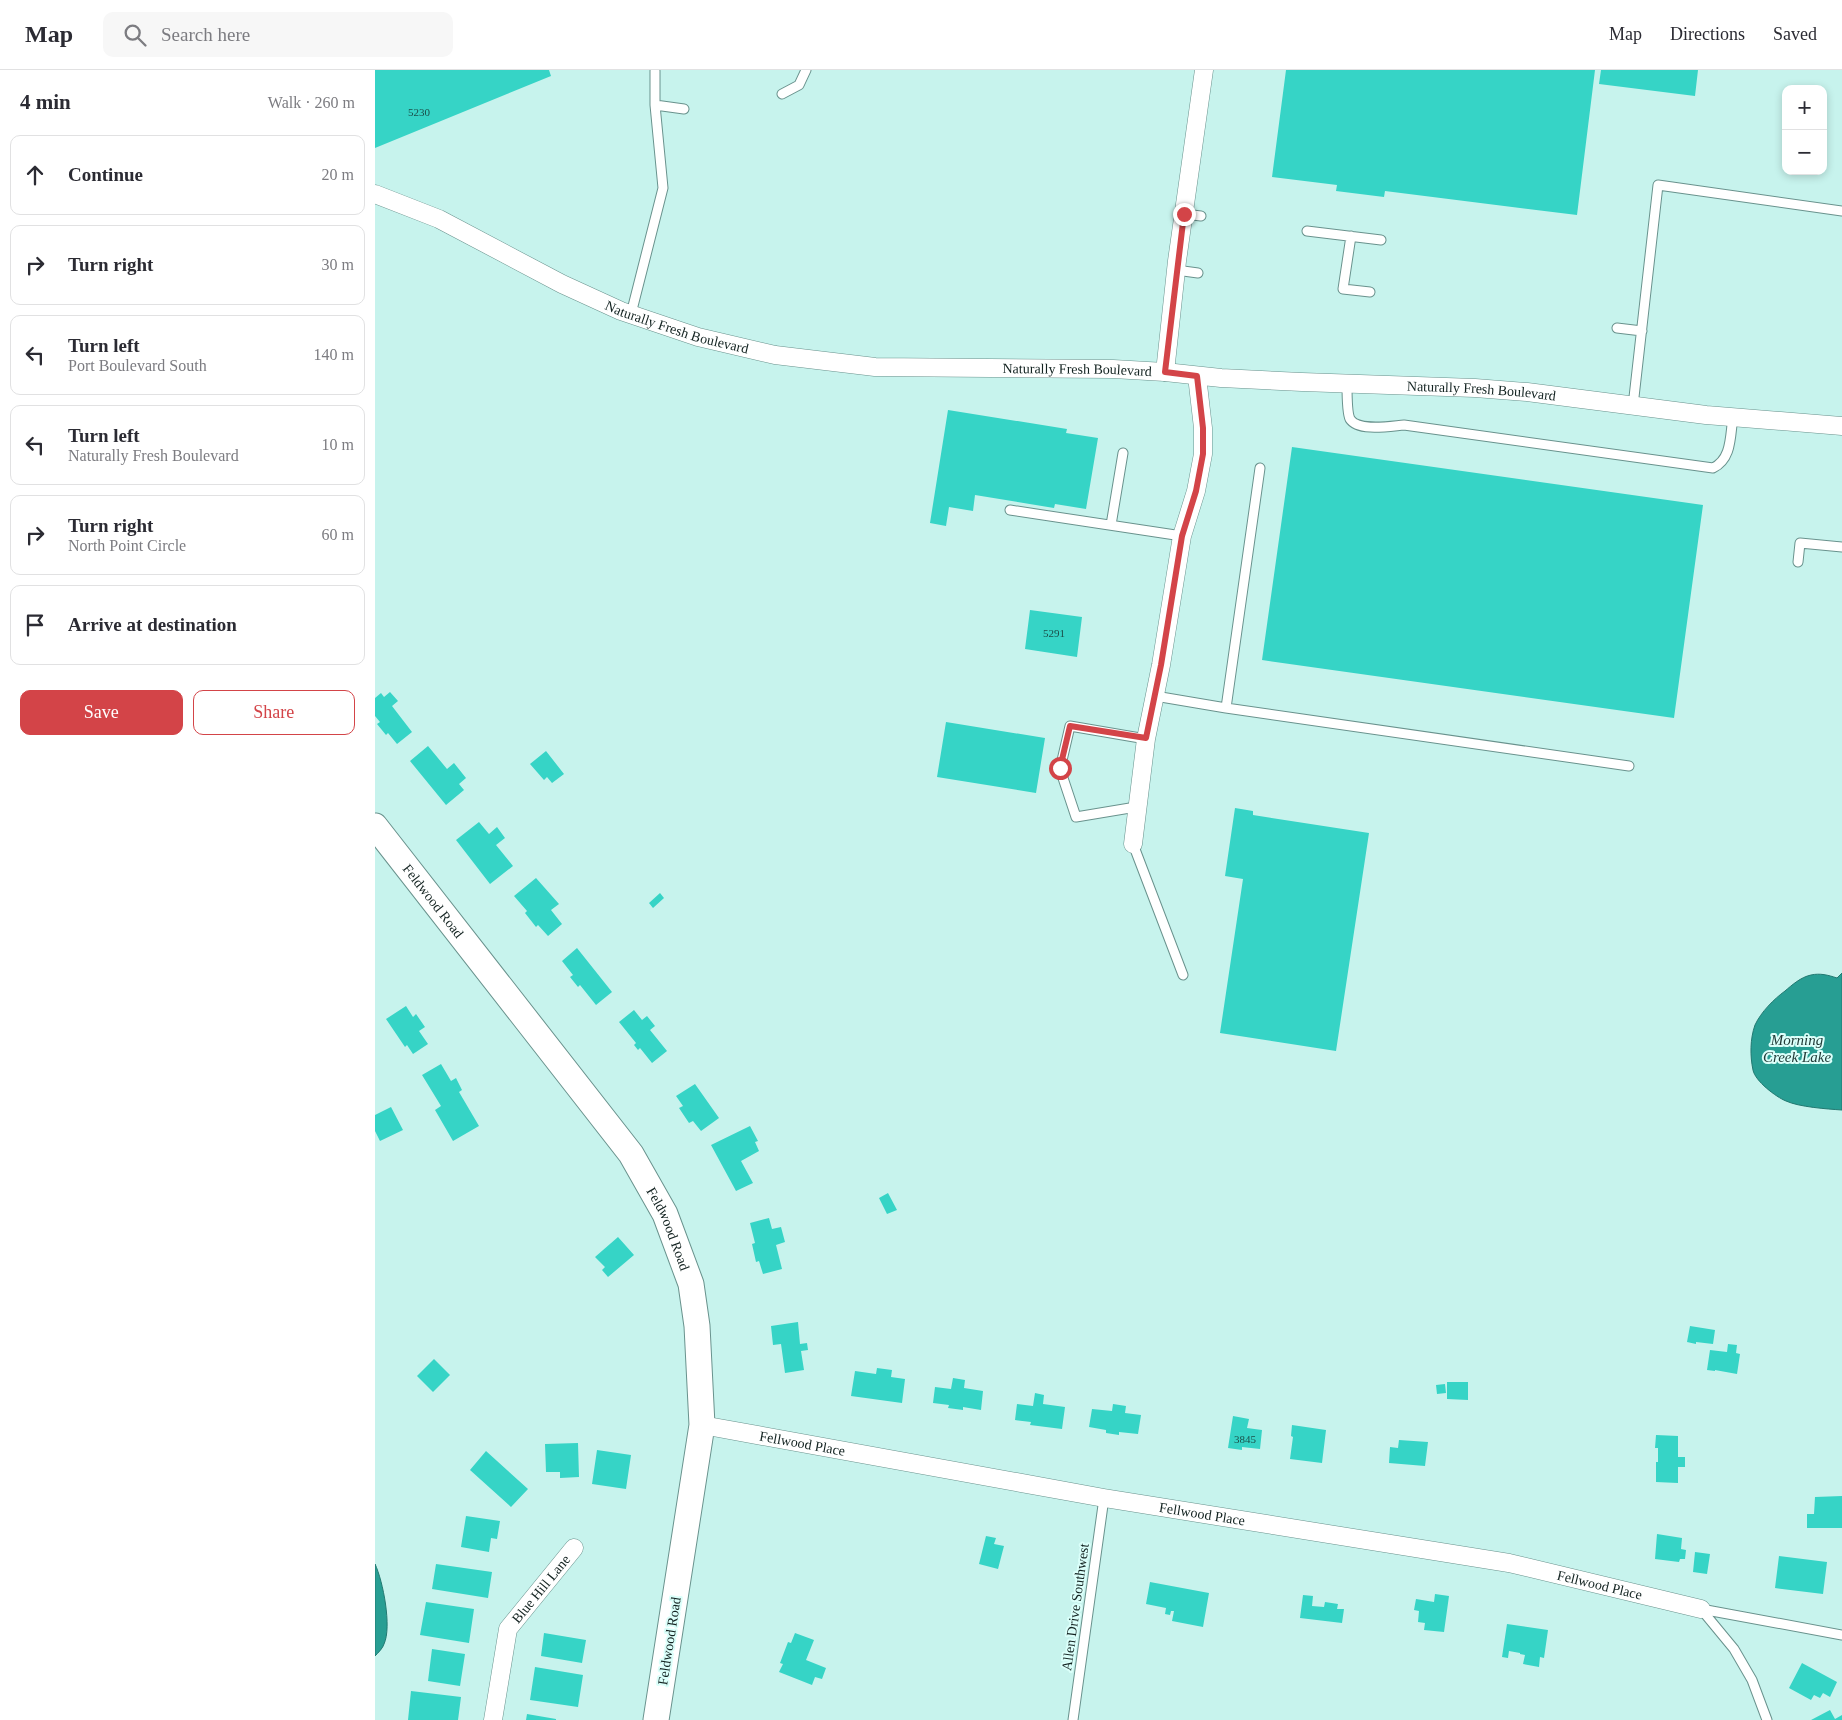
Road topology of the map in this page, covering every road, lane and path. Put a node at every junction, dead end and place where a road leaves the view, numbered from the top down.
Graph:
1 (655, 70) edge
2 (806, 70) edge
3 (1204, 70) edge
4 (782, 94) dead end
5 (655, 105) junction
6 (684, 109) dead end
7 (375, 194) edge
8 (1842, 211) edge
9 (1307, 231) dead end
10 (1351, 236) junction
11 (1381, 240) dead end
12 (1176, 270) junction
13 (1198, 273) dead end
14 (1370, 292) dead end
15 (631, 314) junction
16 (1617, 328) dead end
17 (1642, 331) junction
18 (1165, 372) junction
19 (1197, 376) junction
20 (1347, 384) junction
21 (1633, 406) junction
22 (1733, 417) junction
23 (1842, 426) edge
24 (1123, 453) dead end
25 (1260, 468) dead end
26 (1010, 510) dead end
27 (1111, 525) junction
28 (1182, 536) junction
29 (1842, 547) edge
30 (1798, 562) dead end
31 (1155, 696) junction
32 (1226, 708) junction
33 (1146, 738) junction
34 (1629, 766) dead end
35 (1136, 807) junction
36 (375, 826) edge
37 (1133, 844) joint
38 (1183, 975) dead end
39 (701, 1425) junction
40 (1105, 1498) junction
41 (574, 1548) dead end
42 (1701, 1608) junction
43 (1842, 1635) edge
44 (493, 1720) edge
45 (657, 1720) edge
46 (1073, 1720) edge
47 (1767, 1720) edge

1 - 5 lane
2 - 4 lane
3 - 12 street
5 - 6 lane
5 - 15 lane
7 - 15 street, Naturally Fresh Boulevard
8 - 17 lane
9 - 10 lane
10 - 11 lane
10 - 14 lane
12 - 13 lane
12 - 18 street
15 - 18 street, Naturally Fresh Boulevard
16 - 17 lane
17 - 21 lane
18 - 19 street, Naturally Fresh Boulevard
19 - 20 street, Naturally Fresh Boulevard
19 - 28 street
20 - 21 street, Naturally Fresh Boulevard
20 - 22 lane
21 - 22 street, Naturally Fresh Boulevard
22 - 23 street, Naturally Fresh Boulevard
24 - 27 lane
25 - 32 lane
26 - 27 lane
27 - 28 lane
28 - 31 street
29 - 30 lane
31 - 32 lane
31 - 33 street
32 - 34 lane
33 - 35 street
33 - 35 lane
35 - 37 street
36 - 39 street, Feldwood Road
37 - 38 lane
39 - 40 street, Fellwood Place
39 - 45 street, Feldwood Road
40 - 42 street, Fellwood Place
40 - 46 lane, Allen Drive Southwest
41 - 44 street, Blue Hill Lane
42 - 43 lane
42 - 47 lane

